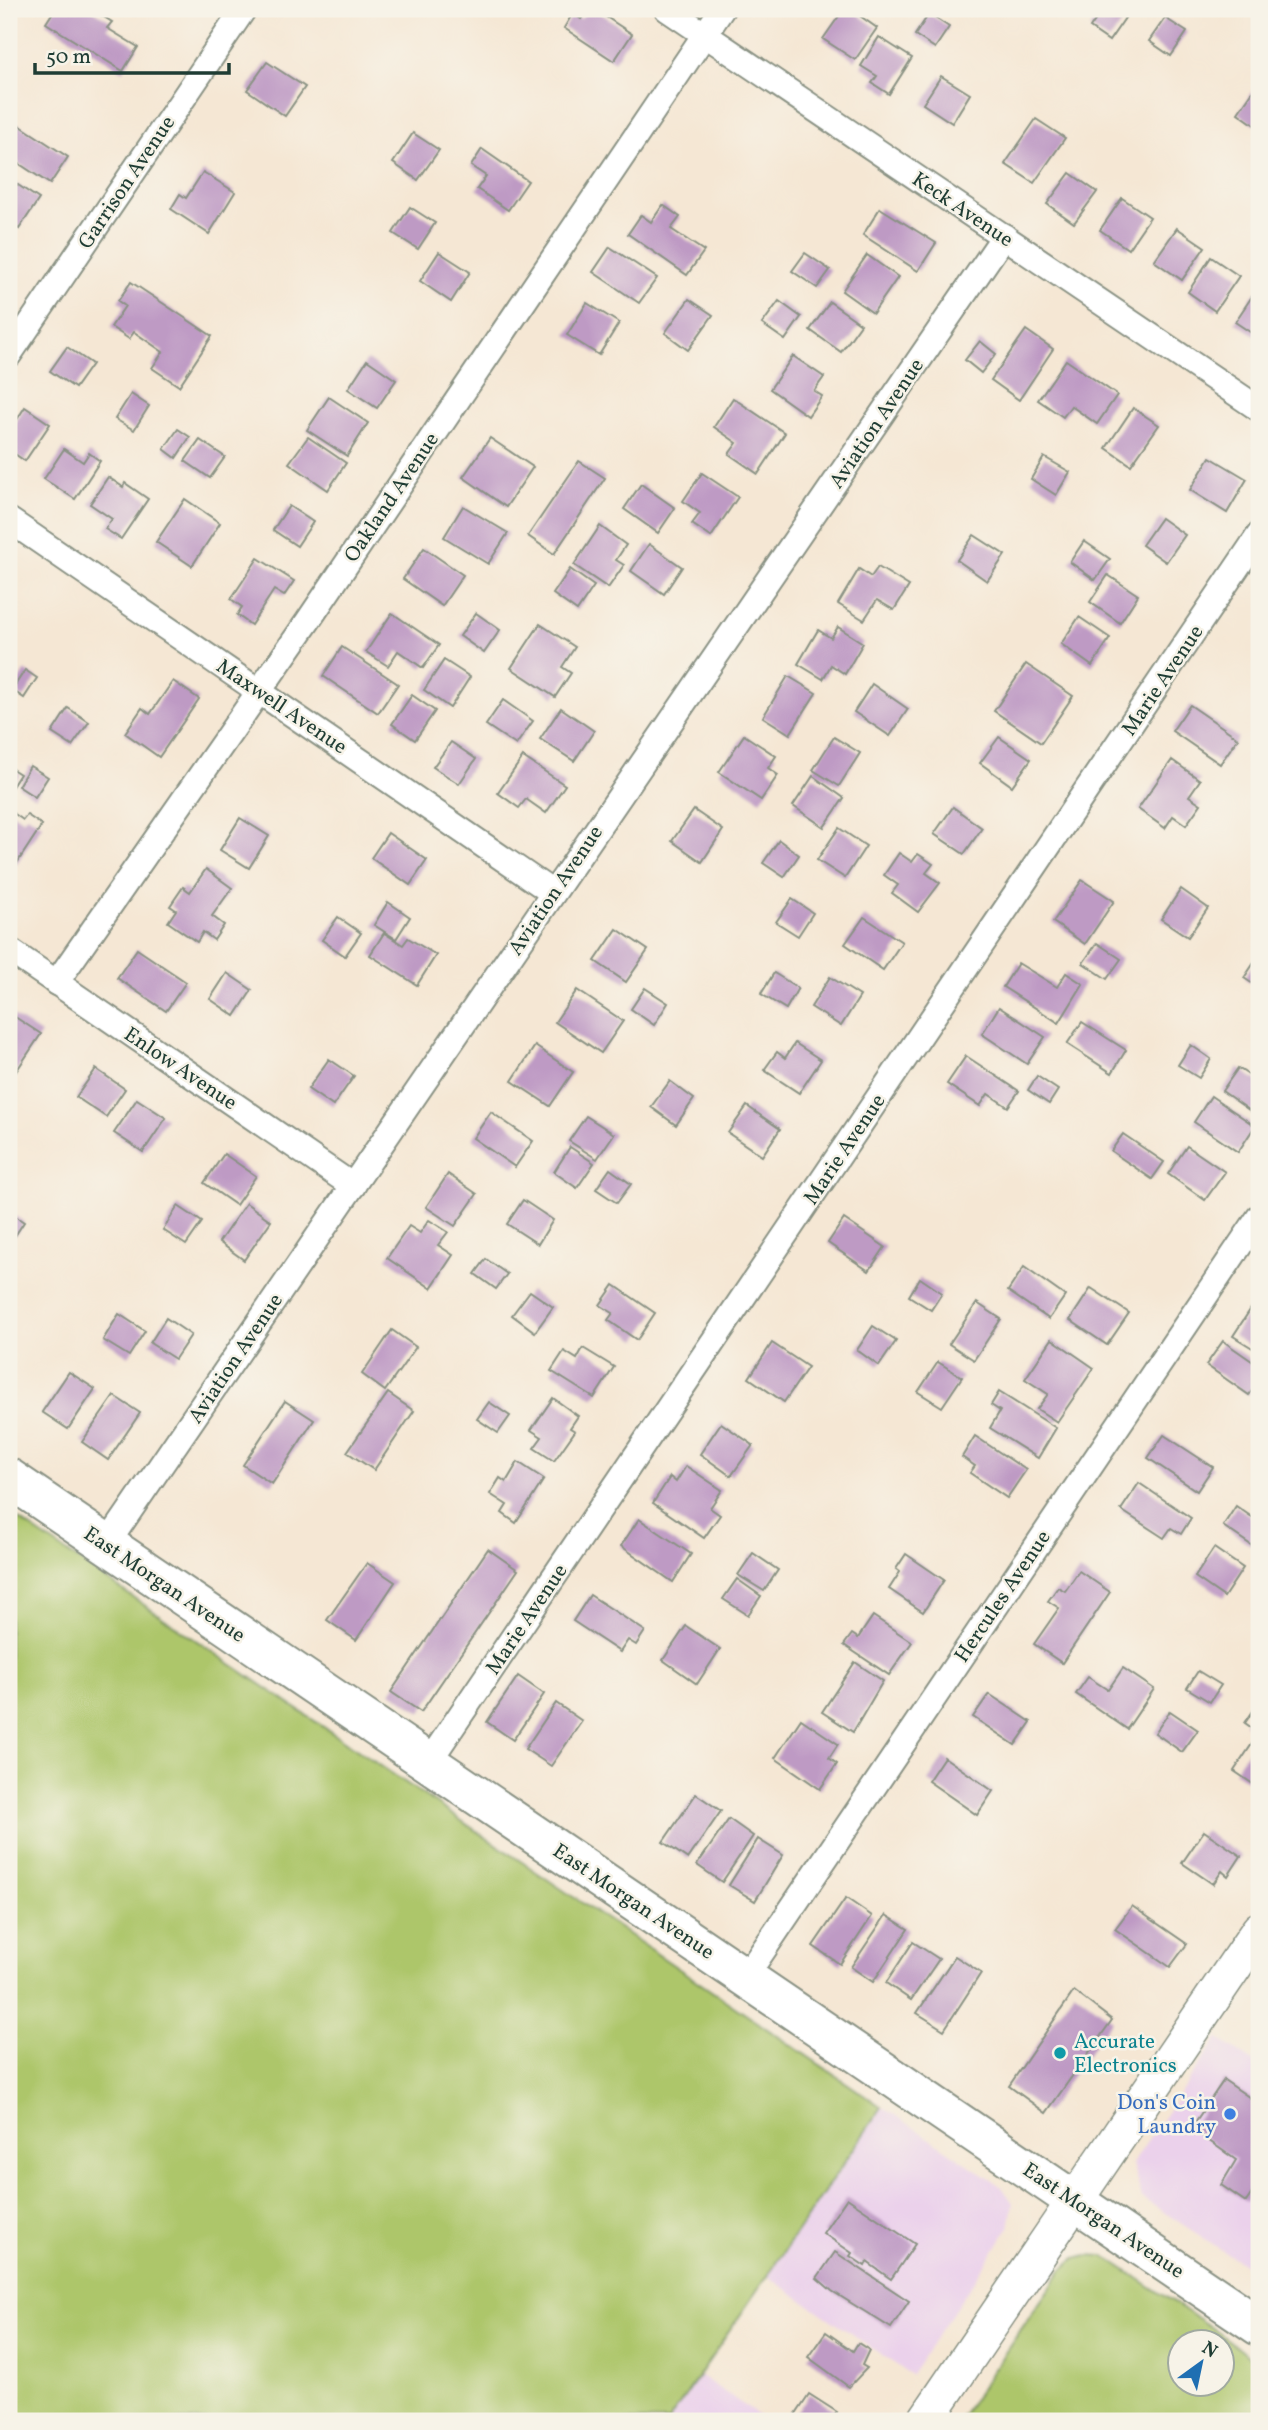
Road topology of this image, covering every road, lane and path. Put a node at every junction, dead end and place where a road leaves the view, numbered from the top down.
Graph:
1 (244, 9) edge
2 (667, 9) edge
3 (722, 9) edge
4 (705, 34) junction
5 (1004, 236) junction
6 (9, 355) edge
7 (1259, 409) edge
8 (9, 520) edge
9 (1259, 536) edge
10 (258, 689) junction
11 (553, 893) junction
12 (9, 950) edge
13 (56, 983) junction
14 (353, 1186) junction
15 (1259, 1217) edge
16 (9, 1478) edge
17 (107, 1544) junction
18 (428, 1763) junction
19 (1259, 1930) edge
20 (746, 1976) junction
21 (1074, 2200) junction
22 (1259, 2326) edge
23 (925, 2421) edge

1 - 6 street, Garrison Avenue
2 - 4 street, Keck Avenue
3 - 4 street, Oakland Avenue
4 - 5 street, Keck Avenue
4 - 10 street, Oakland Avenue
5 - 7 street, Keck Avenue
5 - 11 street, Aviation Avenue
8 - 10 street, Maxwell Avenue
9 - 18 street, Marie Avenue
10 - 11 street, Maxwell Avenue
10 - 13 street, Oakland Avenue
11 - 14 street, Aviation Avenue
12 - 13 street, Enlow Avenue
13 - 14 street, Enlow Avenue
14 - 17 street, Aviation Avenue
15 - 20 street, Hercules Avenue
16 - 17 main road, East Morgan Avenue
17 - 18 main road, East Morgan Avenue
18 - 20 main road, East Morgan Avenue
19 - 21 main road
20 - 21 main road, East Morgan Avenue
21 - 22 main road, East Morgan Avenue
21 - 23 main road

